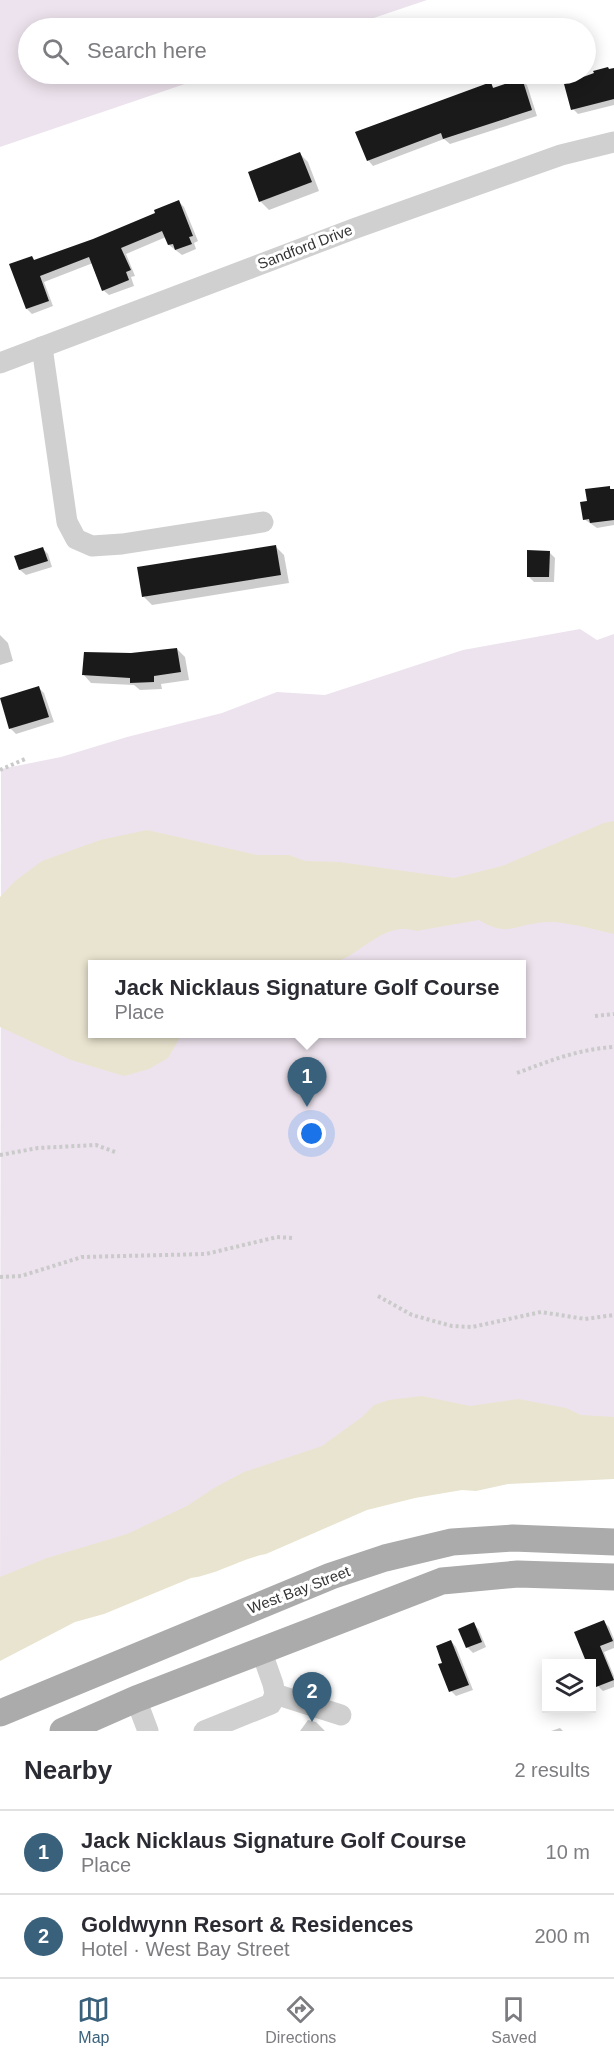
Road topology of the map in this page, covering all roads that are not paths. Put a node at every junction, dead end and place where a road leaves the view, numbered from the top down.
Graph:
1 (614, 142) edge
2 (42, 347) junction
3 (0, 363) edge
4 (263, 522) dead end
5 (614, 1542) edge
6 (614, 1577) edge
7 (261, 1650) junction
8 (275, 1694) junction
9 (135, 1699) junction
10 (0, 1713) edge
11 (341, 1714) dead end
12 (105, 1722) edge
13 (63, 1731) edge
14 (148, 1731) edge
15 (204, 1731) edge

1 - 2 street, Sandford Drive
2 - 3 street, Sandford Drive
2 - 4 street
5 - 10 main road, West Bay Street
6 - 7 main road
7 - 8 street
7 - 9 main road
8 - 11 street
8 - 15 street
9 - 12 main road
9 - 14 street
12 - 13 main road

